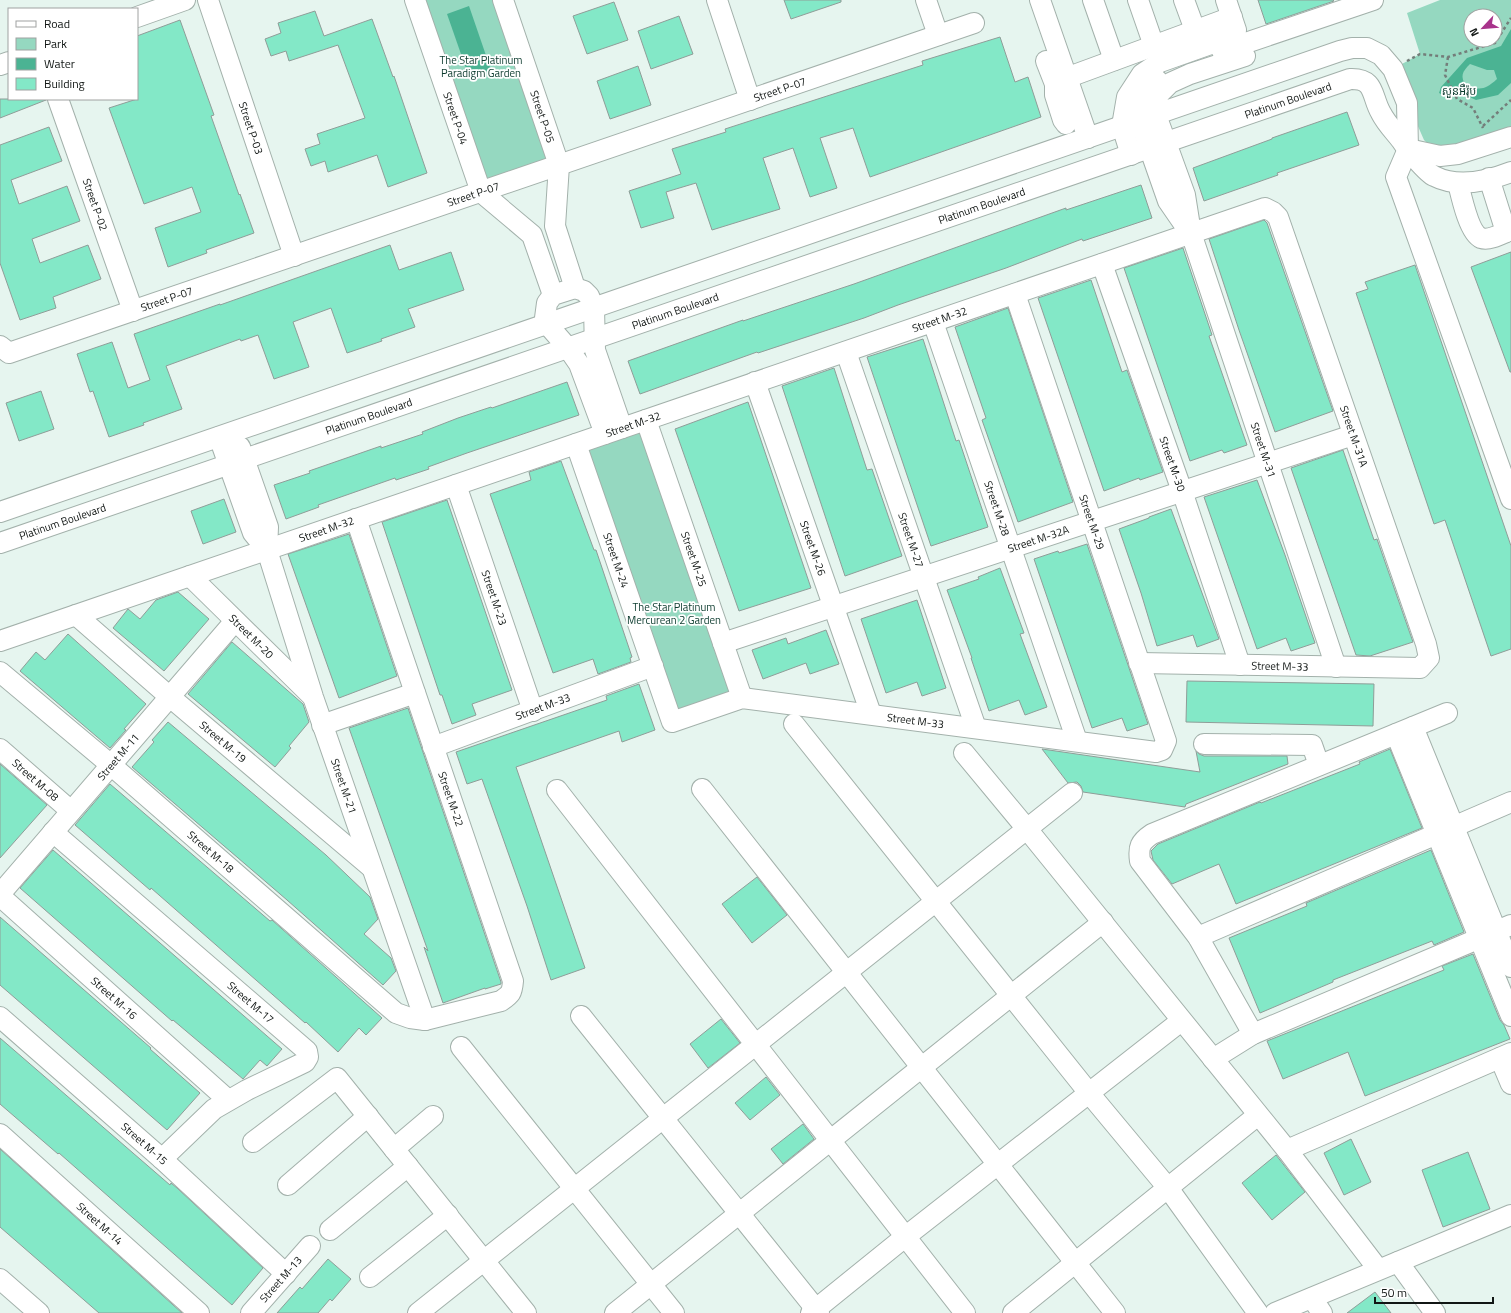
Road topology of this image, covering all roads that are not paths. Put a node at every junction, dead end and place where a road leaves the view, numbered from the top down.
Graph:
1 (185, 0) edge
2 (208, 0) edge
3 (414, 0) edge
4 (503, 0) edge
5 (717, 0) edge
6 (926, 0) edge
7 (1026, 0) edge
8 (1035, 0) edge
9 (1040, 0) edge
10 (1093, 0) edge
11 (1138, 0) edge
12 (1184, 0) edge
13 (1373, 0) edge
14 (138, 17) edge
15 (974, 23) dead end
16 (1195, 30) junction
17 (938, 35) junction
18 (1241, 43) edge
19 (1154, 46) junction
20 (1340, 52) junction
21 (1114, 60) junction
22 (1350, 79) junction
23 (1065, 87) junction
24 (58, 100) edge
25 (750, 100) junction
26 (1263, 109) junction
27 (1148, 118) junction
28 (1511, 137) edge
29 (1080, 141) junction
30 (1157, 146) junction
31 (1408, 149) junction
32 (559, 165) junction
33 (1511, 172) edge
34 (1489, 178) junction
35 (1458, 183) junction
36 (481, 192) junction
37 (1265, 208) joint
38 (555, 226) junction
39 (1508, 231) edge
40 (1190, 234) junction
41 (532, 235) junction
42 (294, 256) junction
43 (1102, 264) junction
44 (575, 288) junction
45 (1015, 294) junction
46 (553, 295) junction
47 (594, 308) junction
48 (133, 311) junction
49 (933, 322) junction
50 (547, 324) junction
51 (595, 339) junction
52 (568, 348) junction
53 (5, 350) edge
54 (846, 352) junction
55 (755, 382) junction
56 (646, 420) junction
57 (614, 431) junction
58 (227, 434) junction
59 (1353, 435) junction
60 (576, 444) junction
61 (236, 462) junction
62 (1268, 463) junction
63 (456, 485) junction
64 (1182, 491) junction
65 (1511, 499) edge
66 (0, 512) edge
67 (356, 519) junction
68 (1092, 521) junction
69 (0, 543) edge
70 (1010, 548) junction
71 (267, 550) junction
72 (190, 576) junction
73 (924, 577) junction
74 (833, 606) junction
75 (76, 615) junction
76 (236, 621) junction
77 (0, 641) edge
78 (723, 643) junction
79 (1139, 663) junction
80 (1240, 665) junction
81 (653, 666) junction
82 (1336, 667) junction
83 (1420, 668) joint
84 (0, 672) edge
85 (415, 693) junction
86 (170, 697) junction
87 (312, 697) junction
88 (742, 698) junction
89 (533, 711) junction
90 (1447, 713) dead end
91 (871, 714) junction
92 (672, 722) joint
93 (794, 724) dead end
94 (322, 725) junction
95 (976, 728) junction
96 (1405, 731) junction
97 (1077, 741) junction
98 (1204, 744) dead end
99 (433, 747) junction
100 (0, 749) edge
101 (1162, 750) joint
102 (964, 753) dead end
103 (111, 765) junction
104 (1319, 765) junction
105 (702, 789) dead end
106 (557, 790) dead end
107 (1072, 793) dead end
108 (1511, 802) edge
109 (71, 811) junction
110 (1027, 829) junction
111 (1445, 830) junction
112 (53, 832) junction
113 (372, 867) junction
114 (0, 895) edge
115 (936, 901) junction
116 (1103, 922) junction
117 (1496, 932) edge
118 (1198, 937) junction
119 (1511, 967) edge
120 (846, 972) junction
121 (1012, 995) junction
122 (581, 1016) dead end
123 (1511, 1016) edge
124 (0, 1017) edge
125 (426, 1020) junction
126 (1181, 1021) junction
127 (1253, 1034) junction
128 (756, 1044) junction
129 (461, 1047) dead end
130 (1506, 1056) edge
131 (1213, 1059) junction
132 (922, 1068) junction
133 (1511, 1084) edge
134 (1090, 1092) junction
135 (228, 1100) junction
136 (1258, 1115) junction
137 (368, 1116) junction
138 (433, 1116) dead end
139 (663, 1118) junction
140 (0, 1134) edge
141 (831, 1140) junction
142 (253, 1142) dead end
143 (394, 1149) junction
144 (1286, 1150) junction
145 (162, 1159) junction
146 (997, 1165) junction
147 (408, 1166) junction
148 (288, 1185) dead end
149 (1168, 1188) junction
150 (574, 1189) junction
151 (740, 1213) junction
152 (448, 1215) junction
153 (1511, 1215) edge
154 (330, 1230) dead end
155 (905, 1237) junction
156 (310, 1246) dead end
157 (484, 1261) junction
158 (1398, 1262) junction
159 (1075, 1263) junction
160 (1378, 1269) junction
161 (286, 1274) junction
162 (370, 1277) dead end
163 (0, 1279) edge
164 (651, 1284) junction
165 (1317, 1306) edge
166 (34, 1311) edge
167 (815, 1312) edge
168 (199, 1313) edge
169 (251, 1313) edge
170 (418, 1313) edge
171 (525, 1313) edge
172 (615, 1313) edge
173 (674, 1313) edge
174 (966, 1313) edge
175 (1013, 1313) edge
176 (1115, 1313) edge
177 (1258, 1313) edge
178 (1275, 1313) edge
179 (1435, 1313) edge

1 - 14 street
2 - 42 street, Street P-03
3 - 36 street, Street P-04
4 - 32 street, Street P-05
5 - 25 street
6 - 17 street
7 - 23 street
8 - 23 street
9 - 23 street
10 - 21 street
11 - 19 street
12 - 16 street
13 - 18 street
15 - 17 street, Street P-07
16 - 18 street
16 - 19 street
17 - 25 street, Street P-07
18 - 20 street
18 - 26 street
18 - 27 street
18 - 27 street
19 - 21 street
20 - 22 street
20 - 31 street
21 - 23 street
22 - 26 street, Platinum Boulevard
22 - 31 street
23 - 29 street
24 - 48 street, Street P-02
25 - 32 street, Street P-07
26 - 30 street, Platinum Boulevard
27 - 29 street
27 - 30 street
27 - 30 street
28 - 31 street
29 - 47 street
30 - 40 street, Street M-31
30 - 51 street, Platinum Boulevard
31 - 35 street
31 - 65 street
32 - 36 street, Street P-07
32 - 38 street
33 - 34 street
34 - 35 street
34 - 39 street
35 - 39 street
36 - 41 street
36 - 42 street, Street P-07
37 - 40 street, Street M-32
37 - 59 street, Street M-31A
38 - 41 street
38 - 44 street
40 - 43 street, Street M-32
40 - 62 street, Street M-31
41 - 46 street
42 - 48 street, Street P-07
43 - 45 street, Street M-32
43 - 64 street, Street M-30
44 - 46 street
44 - 47 street
45 - 49 street, Street M-32
45 - 68 street, Street M-29
46 - 50 street
47 - 50 street
47 - 51 street
48 - 53 street, Street P-07
49 - 54 street, Street M-32
49 - 70 street, Street M-28
50 - 52 street
50 - 58 street
51 - 52 street, Platinum Boulevard
51 - 57 street
52 - 57 street
52 - 61 street, Platinum Boulevard
54 - 55 street, Street M-32
54 - 73 street, Street M-27
55 - 56 street, Street M-32
55 - 74 street, Street M-26
56 - 57 street, Street M-32
56 - 78 street, Street M-25
57 - 60 street, Street M-32
58 - 61 street
58 - 66 street
59 - 62 street, Street M-32A
59 - 83 street, Street M-31A
60 - 63 street, Street M-32
60 - 81 street, Street M-24
61 - 69 street, Platinum Boulevard
61 - 71 street
62 - 64 street, Street M-32A
62 - 82 street, Street M-31
63 - 67 street, Street M-32
63 - 89 street, Street M-23
64 - 68 street, Street M-32A
64 - 80 street, Street M-30
67 - 71 street, Street M-32
67 - 85 street, Street M-22
68 - 70 street, Street M-32A
68 - 79 street, Street M-29
70 - 73 street, Street M-32A
70 - 97 street, Street M-28
71 - 72 street, Street M-32
71 - 87 street, Street M-21
72 - 75 street, Street M-32
72 - 76 street, Street M-20
73 - 74 street, Street M-32A
73 - 95 street, Street M-27
74 - 78 street, Street M-32A
74 - 91 street, Street M-26
75 - 77 street, Street M-32
75 - 86 street, Street M-19
76 - 86 street, Street M-11
76 - 87 street, Street M-20
78 - 88 street, Street M-25
79 - 80 street, Street M-33
79 - 101 street, Street M-29
80 - 82 street, Street M-33
81 - 89 street, Street M-33
81 - 92 street, Street M-24
82 - 83 street, Street M-33
84 - 103 street, Street M-18
85 - 94 street
85 - 99 street, Street M-22
86 - 103 street, Street M-11
86 - 113 street, Street M-19
87 - 94 street, Street M-21
88 - 91 street, Street M-33
88 - 92 street, Street M-33
89 - 99 street, Street M-33
90 - 96 street
91 - 95 street, Street M-33
93 - 115 street
94 - 113 street, Street M-21
95 - 97 street, Street M-33
96 - 104 street
96 - 111 street
97 - 101 street, Street M-33
98 - 104 street
99 - 125 street, Street M-22
100 - 109 street, Street M-08
102 - 110 street
103 - 109 street, Street M-11
103 - 125 street, Street M-18
104 - 118 street
105 - 120 street
106 - 128 street
107 - 110 street
108 - 111 street
109 - 112 street, Street M-11
110 - 115 street
110 - 116 street
111 - 117 street
111 - 118 street
112 - 114 street, Street M-11
112 - 135 street, Street M-17
113 - 125 street, Street M-21
114 - 135 street, Street M-16
115 - 120 street
115 - 121 street
116 - 121 street
116 - 126 street
117 - 119 street
117 - 123 street
117 - 127 street
118 - 127 street
120 - 128 street
120 - 132 street
121 - 132 street
121 - 134 street
122 - 139 street
124 - 145 street, Street M-15
126 - 131 street
126 - 134 street
127 - 131 street
128 - 139 street
128 - 141 street
129 - 150 street
130 - 133 street
130 - 144 street
131 - 136 street
132 - 141 street
132 - 146 street
134 - 146 street
134 - 149 street
135 - 145 street, Street M-17
136 - 144 street
136 - 149 street
137 - 142 street
137 - 143 street
137 - 148 street
138 - 143 street
139 - 150 street
139 - 151 street
140 - 168 street, Street M-14
141 - 151 street
141 - 155 street
143 - 147 street
144 - 160 street
145 - 161 street, Street M-15
146 - 155 street
146 - 159 street
147 - 152 street
147 - 154 street
149 - 159 street
149 - 177 street
150 - 157 street
150 - 164 street
151 - 164 street
151 - 167 street
152 - 157 street
152 - 162 street
153 - 158 street
155 - 167 street
155 - 174 street
156 - 161 street, Street M-13
157 - 170 street
157 - 171 street
158 - 160 street
158 - 179 street
159 - 175 street
159 - 176 street
160 - 165 street
161 - 169 street, Street M-13
163 - 166 street
164 - 172 street
164 - 173 street
165 - 178 street

